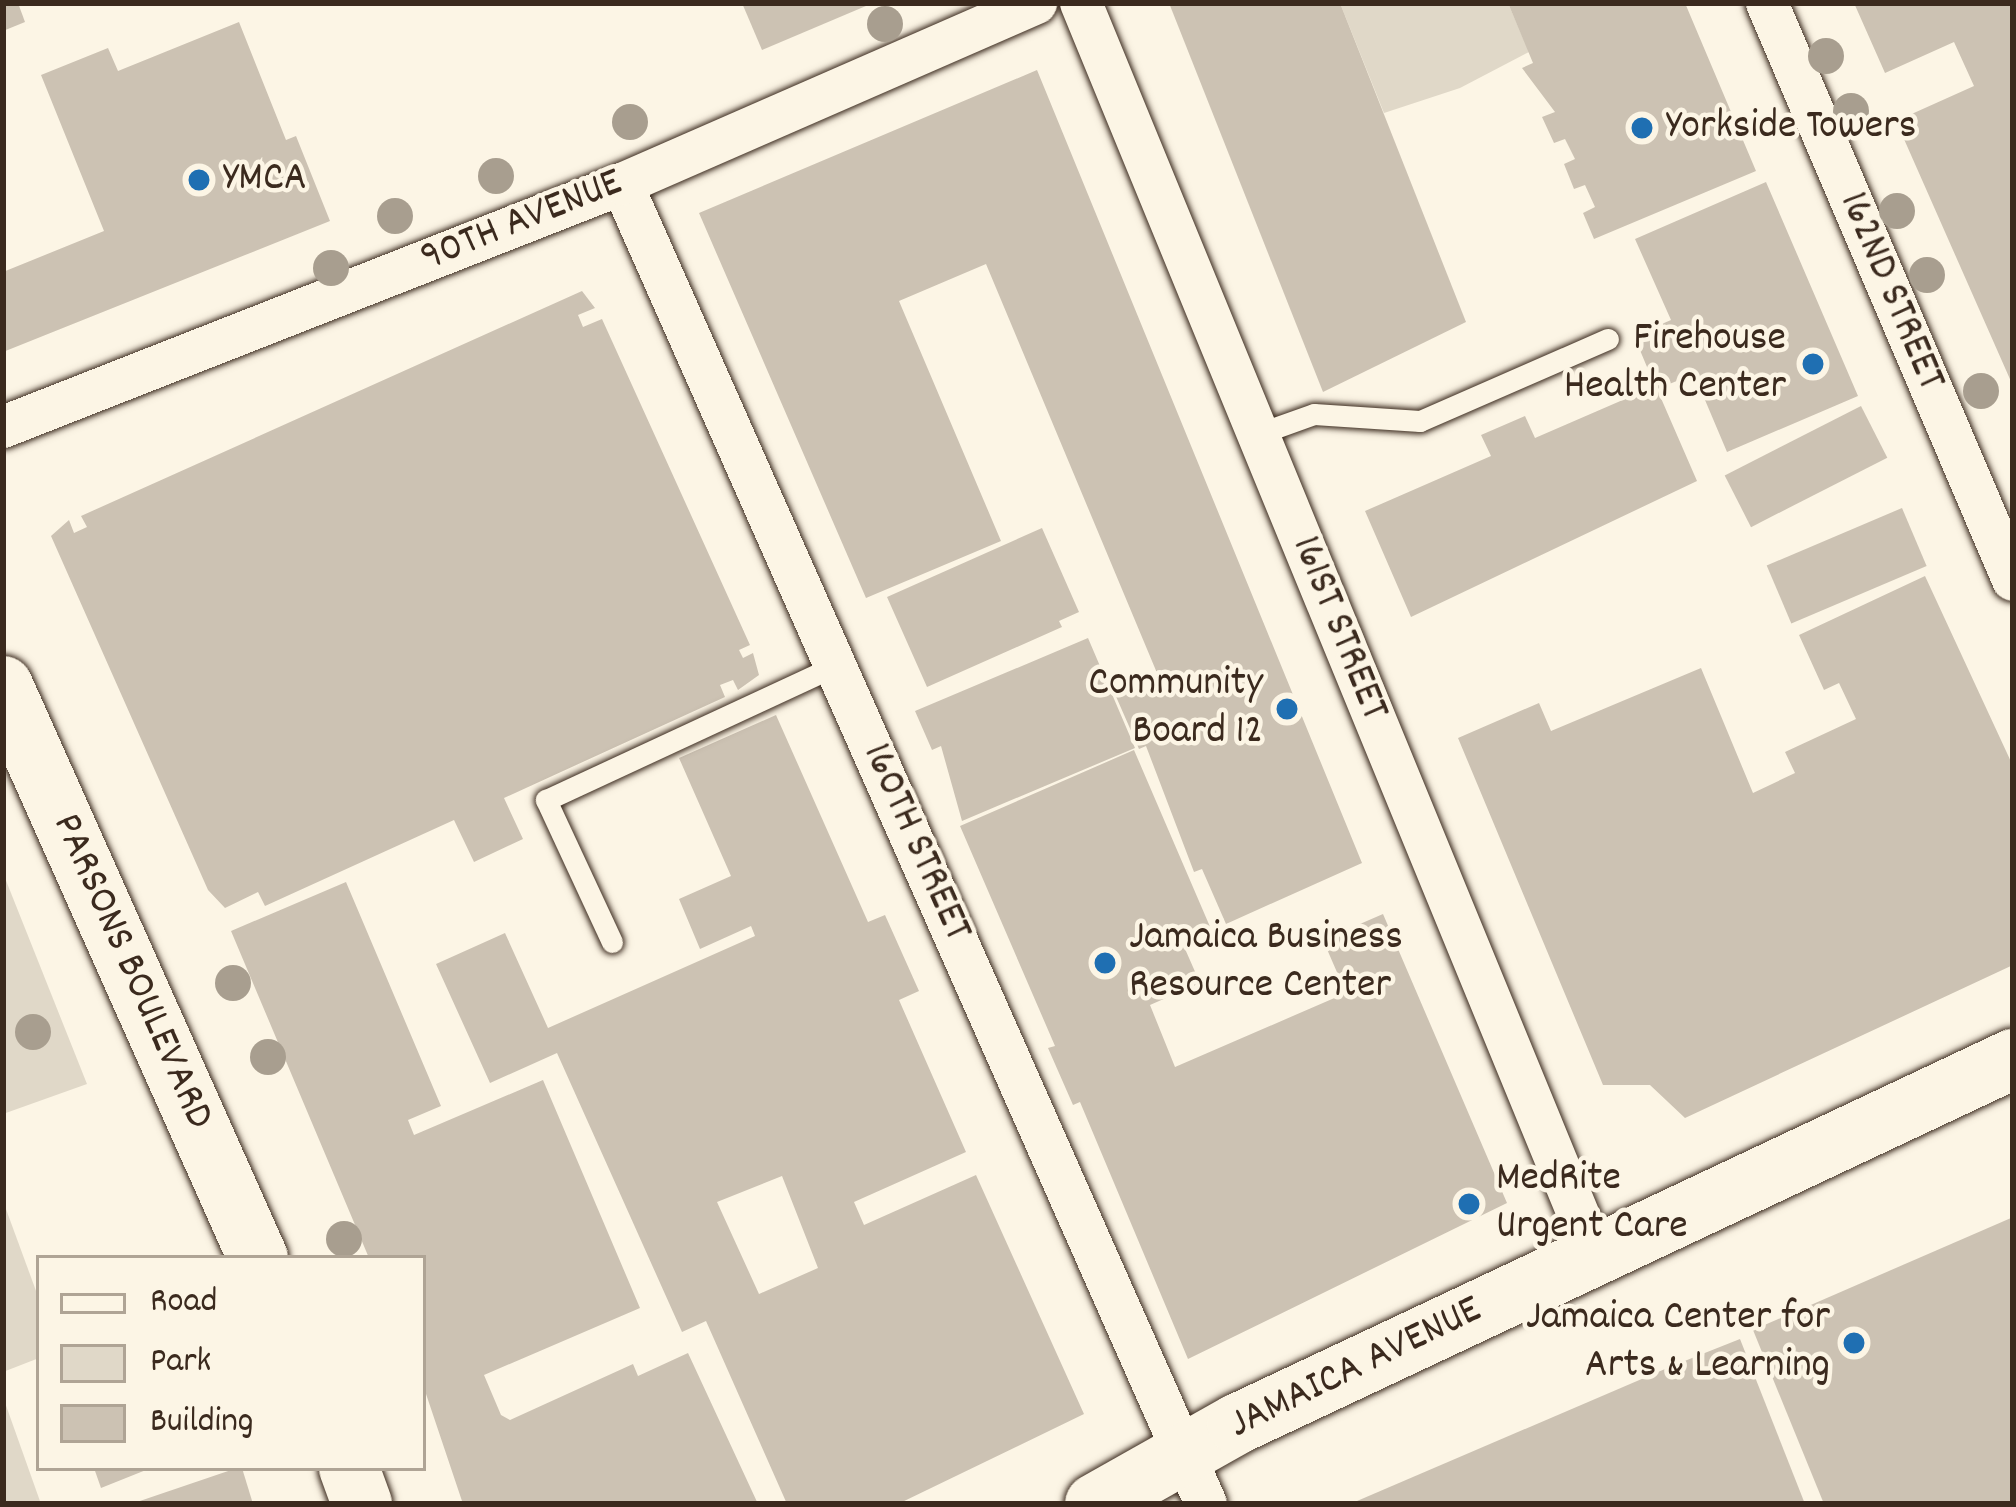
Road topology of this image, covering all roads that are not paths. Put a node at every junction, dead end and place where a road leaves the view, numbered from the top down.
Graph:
1 (1036, 3) edge
2 (1081, 3) edge
3 (1767, 3) edge
4 (622, 184) junction
5 (1608, 339) dead end
6 (3, 428) edge
7 (1258, 434) junction
8 (2013, 580) edge
9 (837, 664) junction
10 (3, 686) edge
11 (611, 942) dead end
12 (2012, 1062) edge
13 (257, 1255) edge
14 (1595, 1255) junction
15 (350, 1471) edge
16 (1194, 1480) edge
17 (362, 1504) edge
18 (1095, 1504) edge

1 - 4 street, 90TH AVENUE
2 - 7 street, 161ST STREET
3 - 8 street, 162ND STREET
4 - 6 street, 90TH AVENUE
4 - 9 street, 160TH STREET
5 - 7 lane
7 - 14 street, 161ST STREET
9 - 11 lane
9 - 16 street, 160TH STREET
10 - 13 main road, PARSONS BOULEVARD
12 - 14 main road, JAMAICA AVENUE
14 - 16 main road, JAMAICA AVENUE
15 - 17 main road
16 - 18 main road, JAMAICA AVENUE

